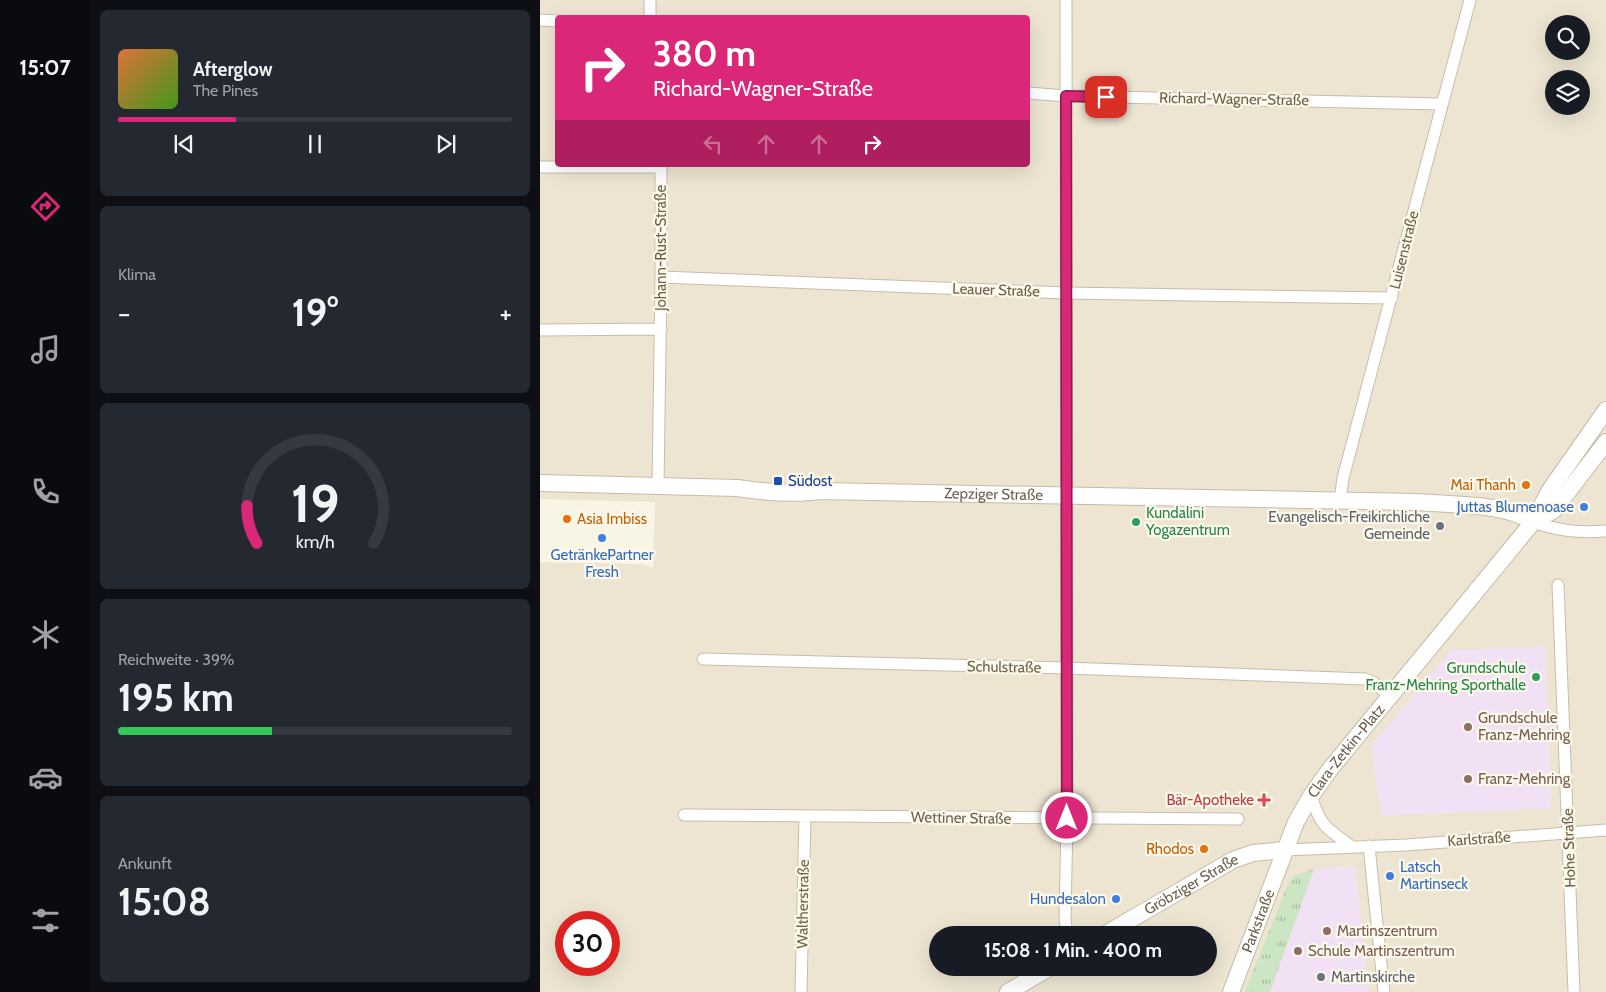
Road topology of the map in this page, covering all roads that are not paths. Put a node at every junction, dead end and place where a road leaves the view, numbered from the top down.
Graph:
1 (650, 0) edge
2 (1066, 0) edge
3 (1470, 0) edge
4 (650, 15) edge
5 (540, 20) edge
6 (555, 21) edge
7 (1030, 93) edge
8 (1066, 96) junction
9 (1441, 104) junction
10 (540, 166) edge
11 (555, 166) edge
12 (661, 167) edge
13 (661, 277) junction
14 (1066, 293) junction
15 (1392, 298) junction
16 (540, 330) edge
17 (661, 330) junction
18 (1606, 410) edge
19 (1606, 442) edge
20 (540, 483) edge
21 (658, 486) junction
22 (1066, 495) junction
23 (1340, 500) junction
24 (1533, 522) junction
25 (1606, 531) edge
26 (1558, 585) dead end
27 (703, 660) dead end
28 (1067, 668) junction
29 (1390, 696) junction
30 (1311, 796) junction
31 (684, 815) dead end
32 (805, 816) junction
33 (1067, 818) junction
34 (1238, 819) dead end
35 (1606, 830) edge
36 (1569, 832) junction
37 (1352, 846) junction
38 (1369, 846) junction
39 (1285, 850) junction
40 (1066, 926) edge
41 (1119, 926) edge
42 (1035, 976) edge
43 (802, 992) edge
44 (1008, 992) edge
45 (1231, 992) edge
46 (1384, 992) edge
47 (1574, 992) edge

1 - 4 street
2 - 8 street
3 - 9 street, Luisenstraße
5 - 6 street
7 - 8 street, Richard-Wagner-Straße
8 - 9 street, Richard-Wagner-Straße
8 - 14 street
9 - 15 street, Luisenstraße
10 - 11 street, Johann-Rust-Straße
12 - 13 street, Johann-Rust-Straße
13 - 14 street, Leauer Straße
13 - 17 street, Johann-Rust-Straße
14 - 15 street, Leauer Straße
14 - 22 street
15 - 23 street, Luisenstraße
16 - 17 street, Johann-Rust-Straße
17 - 21 street, Johann-Rust-Straße
18 - 24 main road
19 - 24 main road
20 - 21 main road, Zepziger Straße
21 - 22 main road, Zepziger Straße
22 - 23 main road, Zepziger Straße
22 - 28 street
23 - 24 main road, Zepziger Straße
24 - 25 street
24 - 29 main road, Clara-Zetkin-Platz
26 - 36 street, Hohe Straße
27 - 28 street, Schulstraße
28 - 29 street, Schulstraße
28 - 33 street
29 - 30 main road, Clara-Zetkin-Platz
30 - 37 street
30 - 39 main road, Clara-Zetkin-Platz
31 - 32 street, Wettiner Straße
32 - 33 street, Wettiner Straße
32 - 43 street, Waltherstraße
33 - 34 street, Wettiner Straße
33 - 40 street
35 - 36 street, Karlstraße
36 - 38 street, Karlstraße
36 - 47 street, Hohe Straße
37 - 38 street, Karlstraße
37 - 39 street, Karlstraße
38 - 46 street
39 - 41 main road, Gröbziger Straße
39 - 45 main road, Parkstraße
42 - 44 main road

